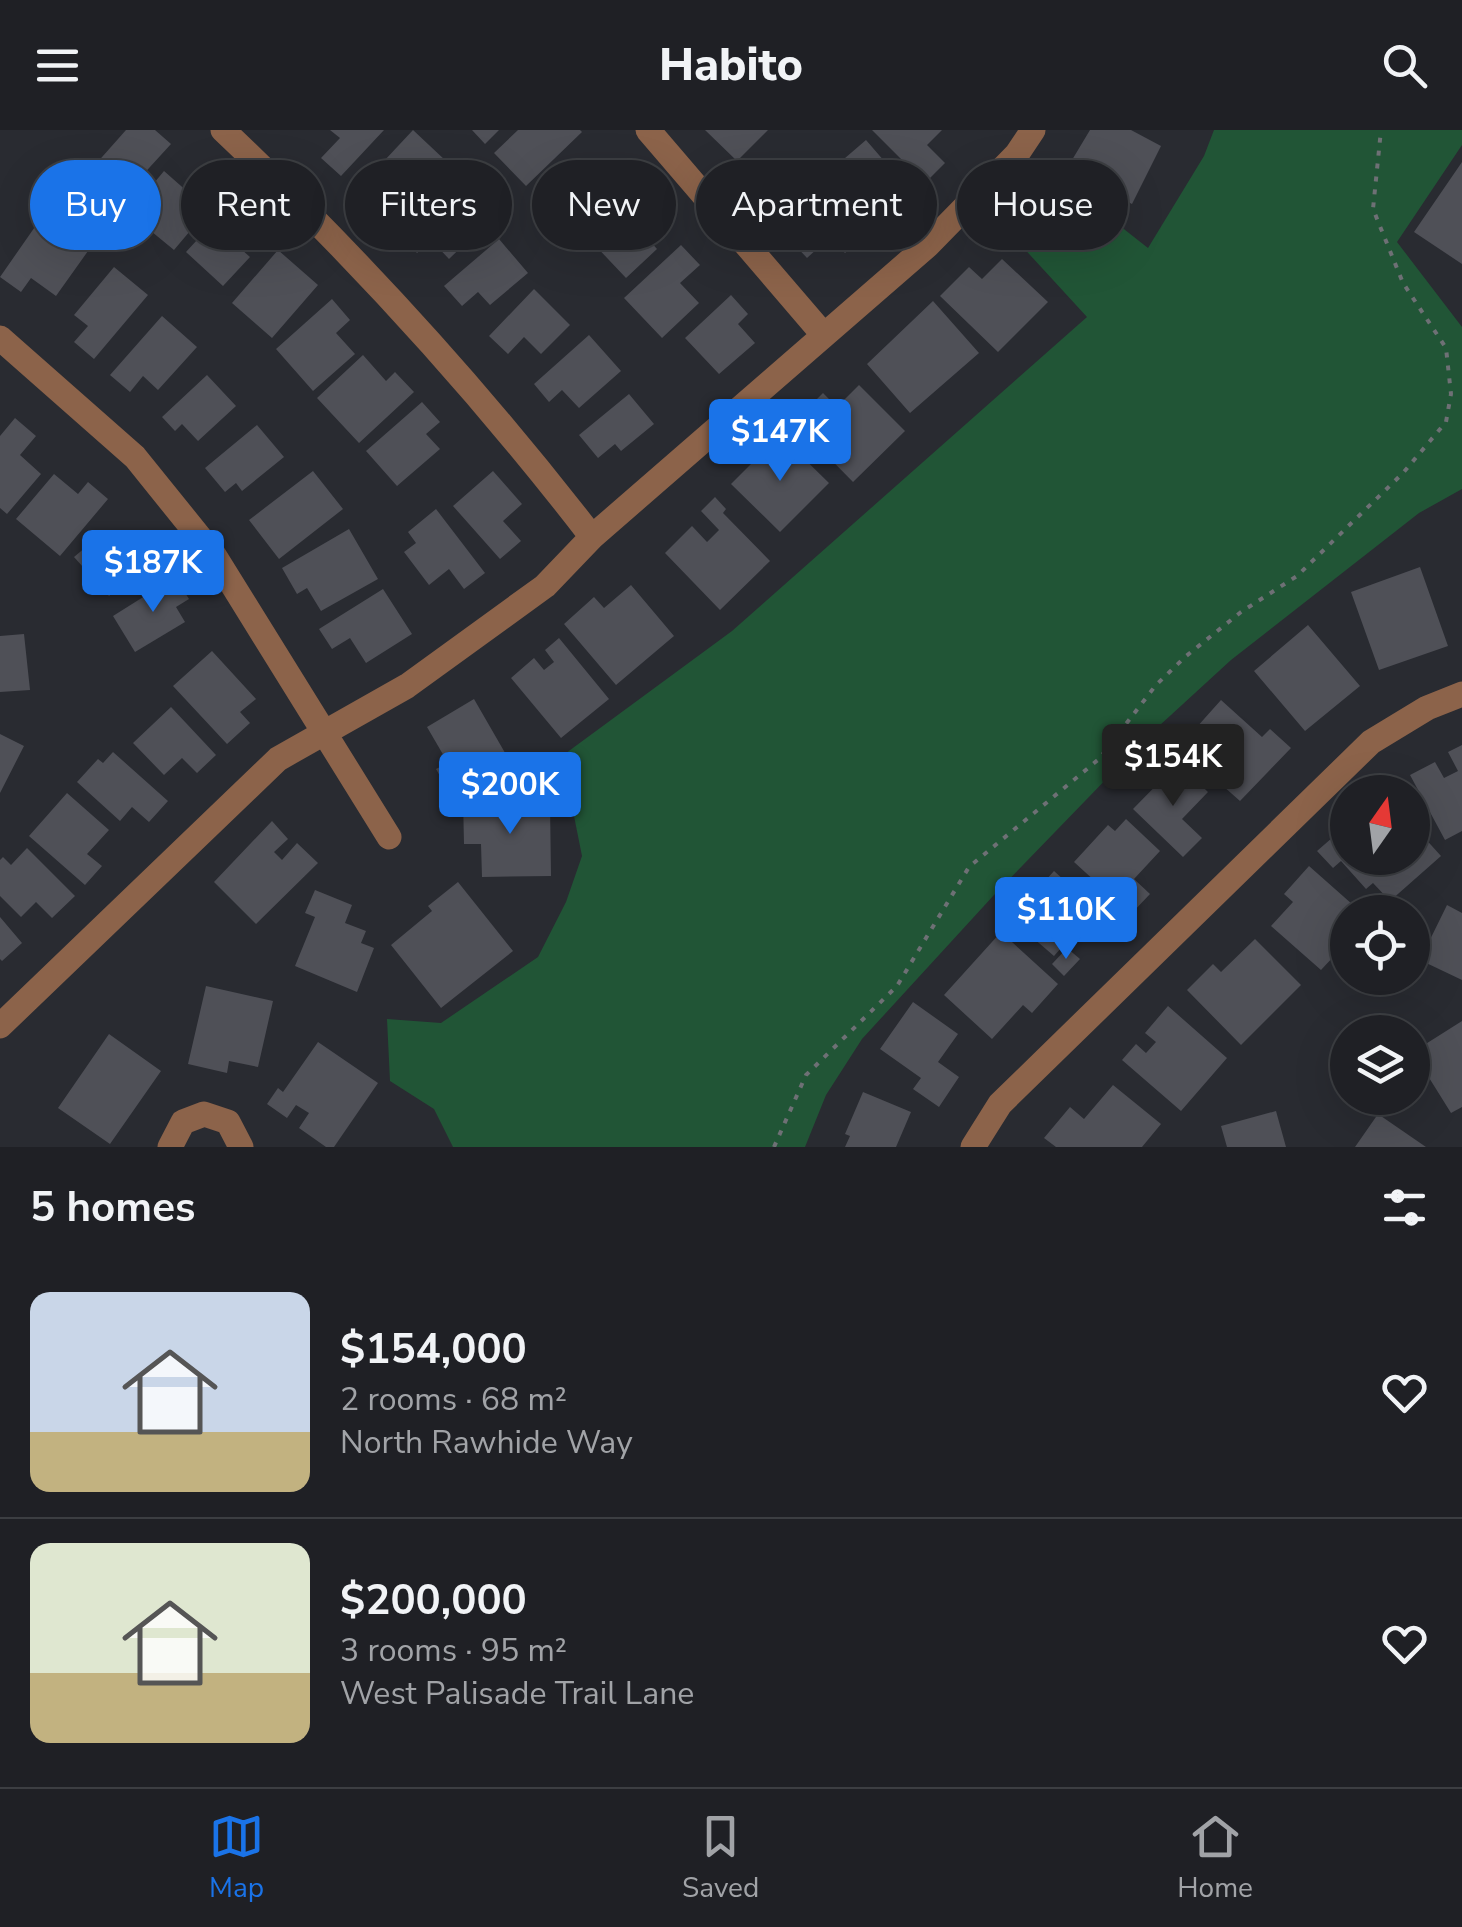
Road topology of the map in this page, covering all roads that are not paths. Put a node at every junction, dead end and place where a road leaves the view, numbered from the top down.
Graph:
1 (223, 130) edge
2 (648, 130) edge
3 (1033, 130) edge
4 (822, 333) junction
5 (0, 338) edge
6 (592, 537) junction
7 (1462, 694) edge
8 (325, 734) junction
9 (389, 838) dead end
10 (0, 1026) edge
11 (170, 1147) edge
12 (241, 1147) edge
13 (973, 1147) edge

1 - 6 street
2 - 4 street
3 - 4 street
4 - 6 street
5 - 8 street
6 - 8 street
7 - 13 street
8 - 9 street
8 - 10 street
11 - 12 street

